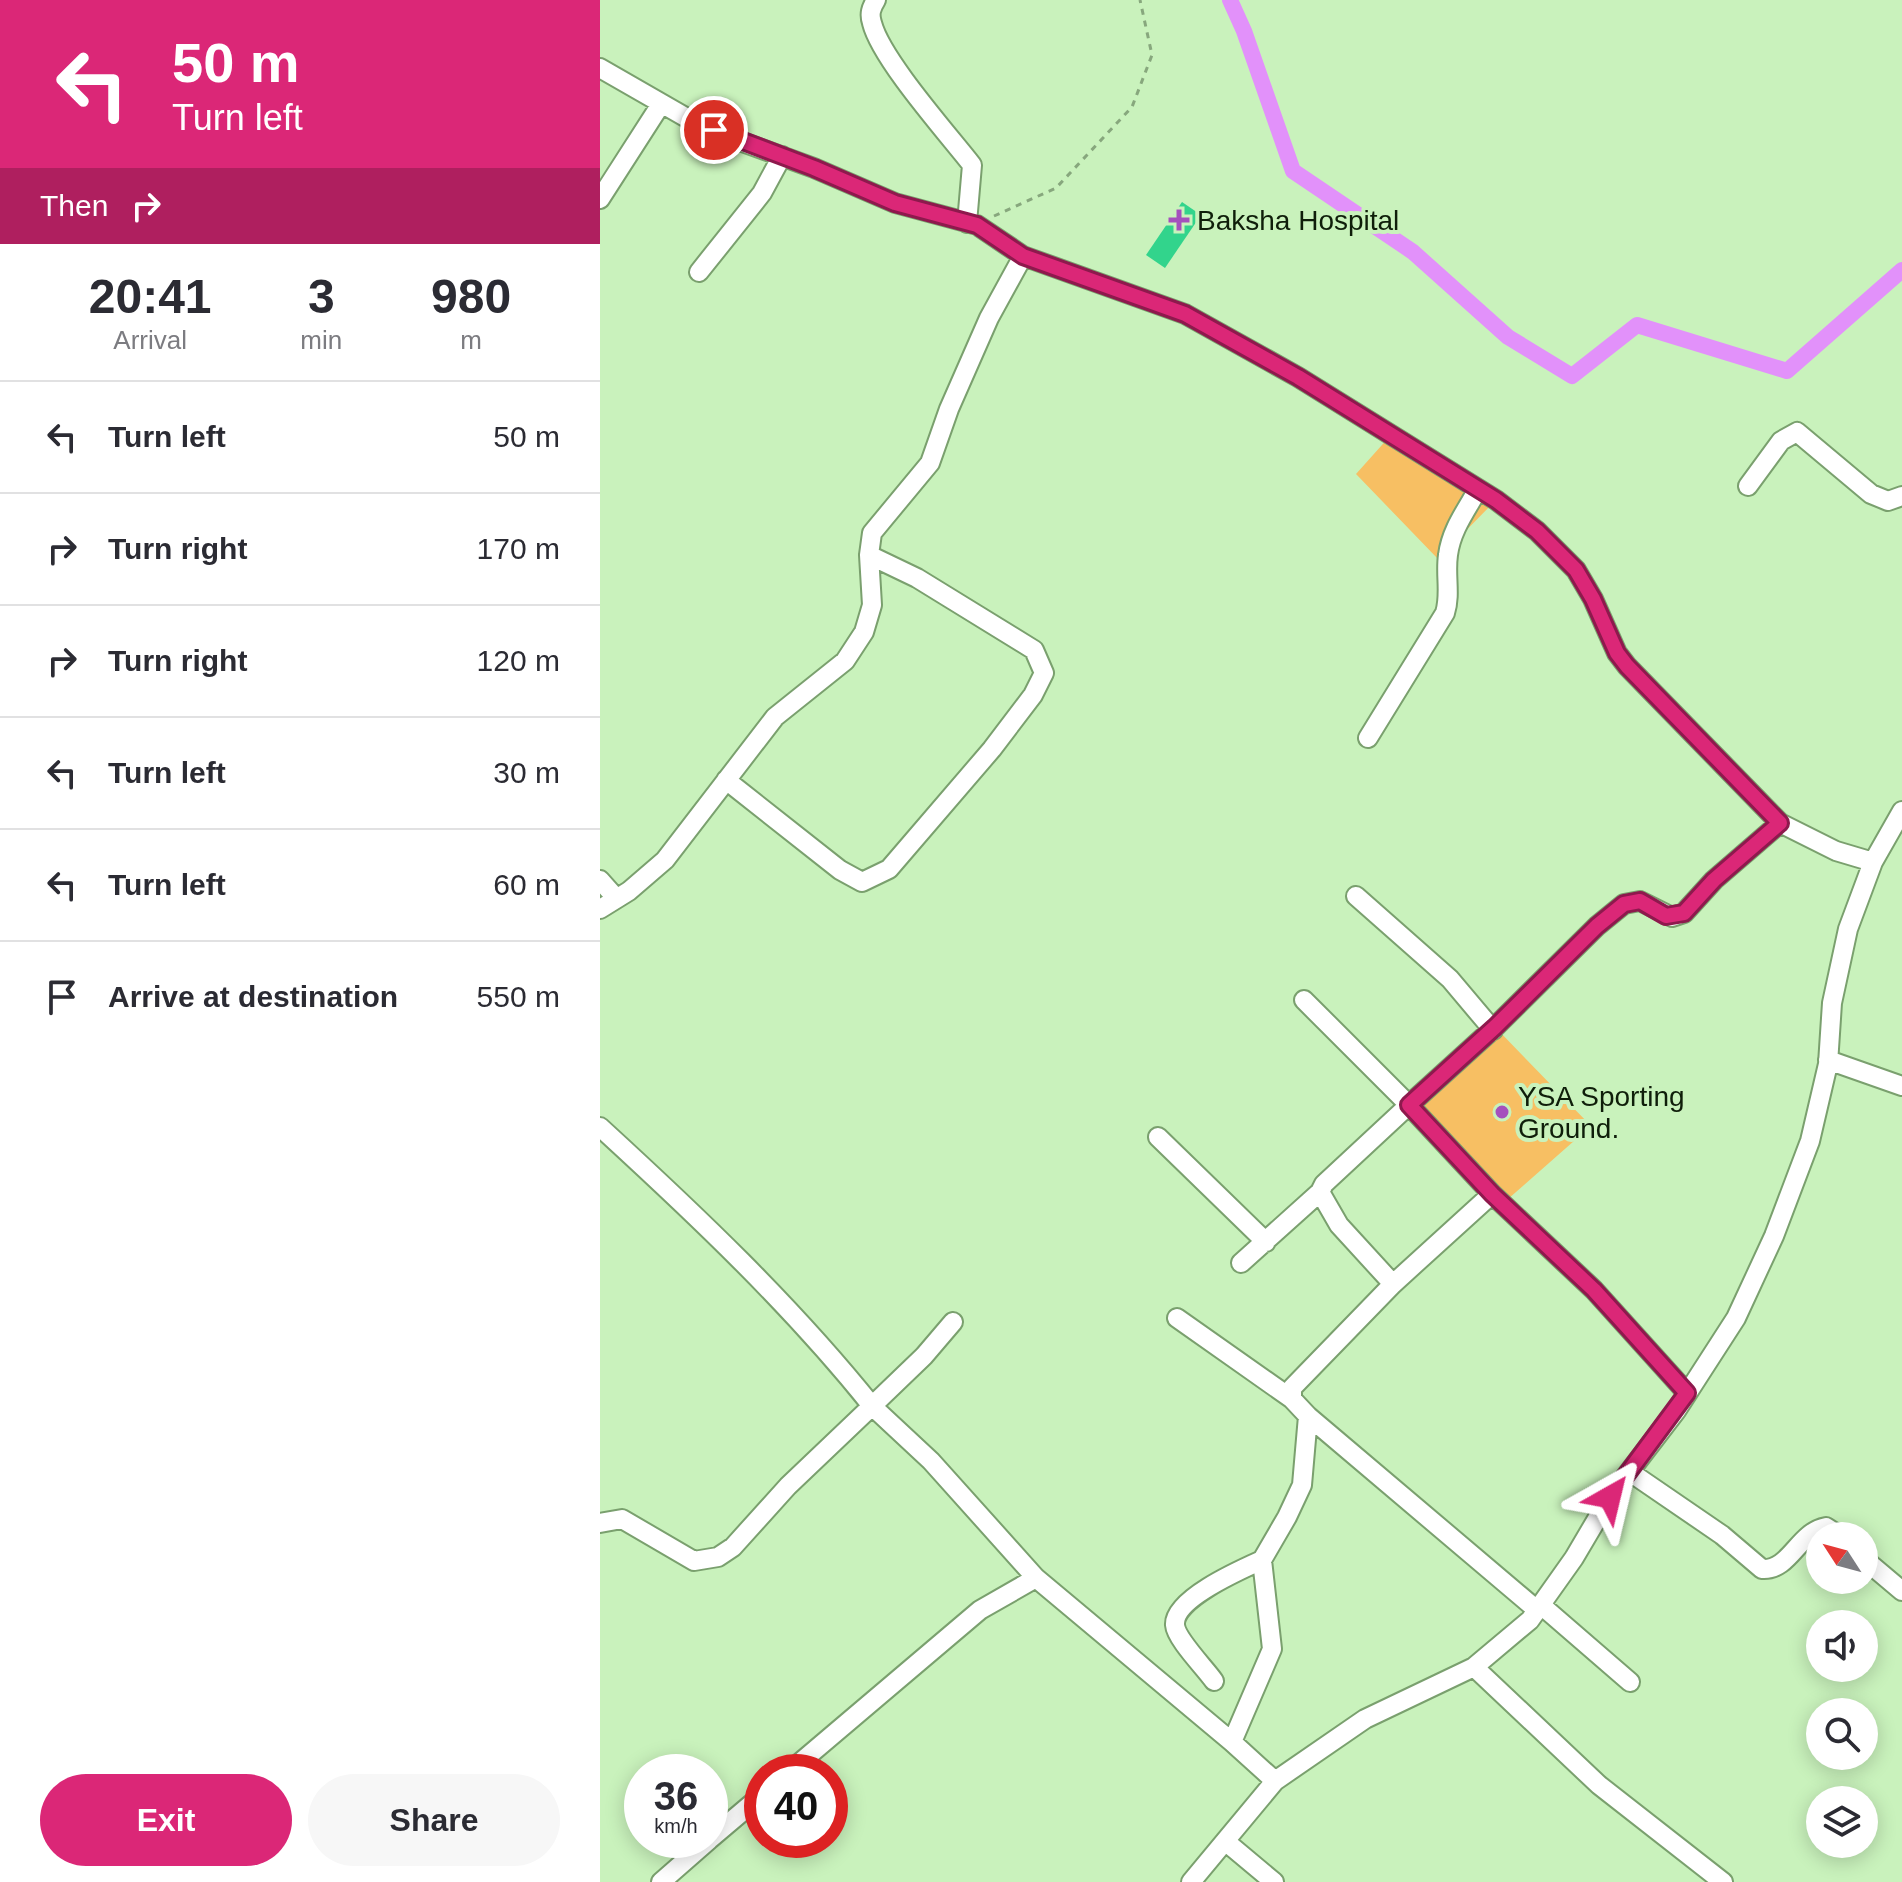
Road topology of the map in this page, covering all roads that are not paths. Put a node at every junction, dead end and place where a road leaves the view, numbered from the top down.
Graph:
1 (876, 0) edge
2 (600, 68) edge
3 (661, 104) junction
4 (782, 156) junction
5 (600, 199) edge
6 (972, 224) junction
7 (1023, 256) junction
8 (699, 272) dead end
9 (1748, 486) dead end
10 (1477, 491) junction
11 (1902, 496) edge
12 (869, 555) junction
13 (1368, 738) dead end
14 (726, 780) junction
15 (1902, 811) edge
16 (1780, 823) junction
17 (1873, 862) junction
18 (600, 880) edge
19 (1356, 896) dead end
20 (608, 904) edge
21 (1304, 1000) dead end
22 (1493, 1030) junction
23 (1828, 1060) junction
24 (1902, 1086) edge
25 (1409, 1105) junction
26 (600, 1127) edge
27 (1158, 1137) dead end
28 (1320, 1192) junction
29 (1492, 1194) junction
30 (1266, 1242) junction
31 (1241, 1263) dead end
32 (1393, 1284) junction
33 (1177, 1318) dead end
34 (953, 1322) dead end
35 (1687, 1393) junction
36 (1292, 1399) junction
37 (878, 1401) junction
38 (1308, 1416) junction
39 (1630, 1472) junction
40 (600, 1523) edge
41 (1806, 1536) edge
42 (1262, 1560) junction
43 (1878, 1571) edge
44 (1036, 1578) junction
45 (1902, 1591) edge
46 (1539, 1607) junction
47 (1474, 1667) junction
48 (1214, 1681) dead end
49 (1630, 1682) dead end
50 (1232, 1742) junction
51 (810, 1754) edge
52 (1275, 1781) junction
53 (744, 1811) edge
54 (728, 1824) edge
55 (1225, 1841) junction
56 (689, 1858) edge
57 (661, 1882) edge
58 (1191, 1882) edge
59 (1274, 1882) edge
60 (1723, 1882) edge

1 - 6 street
2 - 3 street
3 - 4 street
3 - 5 street
4 - 6 street
4 - 8 street
6 - 7 street
7 - 10 street
7 - 12 street
9 - 11 street
10 - 13 street
10 - 16 street
12 - 14 street
12 - 14 street
14 - 20 street
15 - 17 street
16 - 17 street
16 - 22 street
17 - 23 street
18 - 20 street
19 - 22 street
21 - 25 street
22 - 25 street
23 - 24 street
23 - 35 street
25 - 28 street
25 - 29 street
26 - 37 street
27 - 30 street
28 - 30 street
28 - 32 street
29 - 32 street
29 - 35 street
30 - 31 street
32 - 36 street
33 - 36 street
34 - 37 street
35 - 39 street
36 - 38 street
37 - 40 street
37 - 44 street
38 - 42 street
38 - 46 street
39 - 41 street
39 - 46 street
42 - 48 street
42 - 50 street
43 - 45 street
44 - 50 street
44 - 51 street
46 - 47 street
46 - 49 street
47 - 52 street
47 - 60 street
50 - 52 street
52 - 55 street
53 - 54 street
55 - 58 street
55 - 59 street
56 - 57 street

